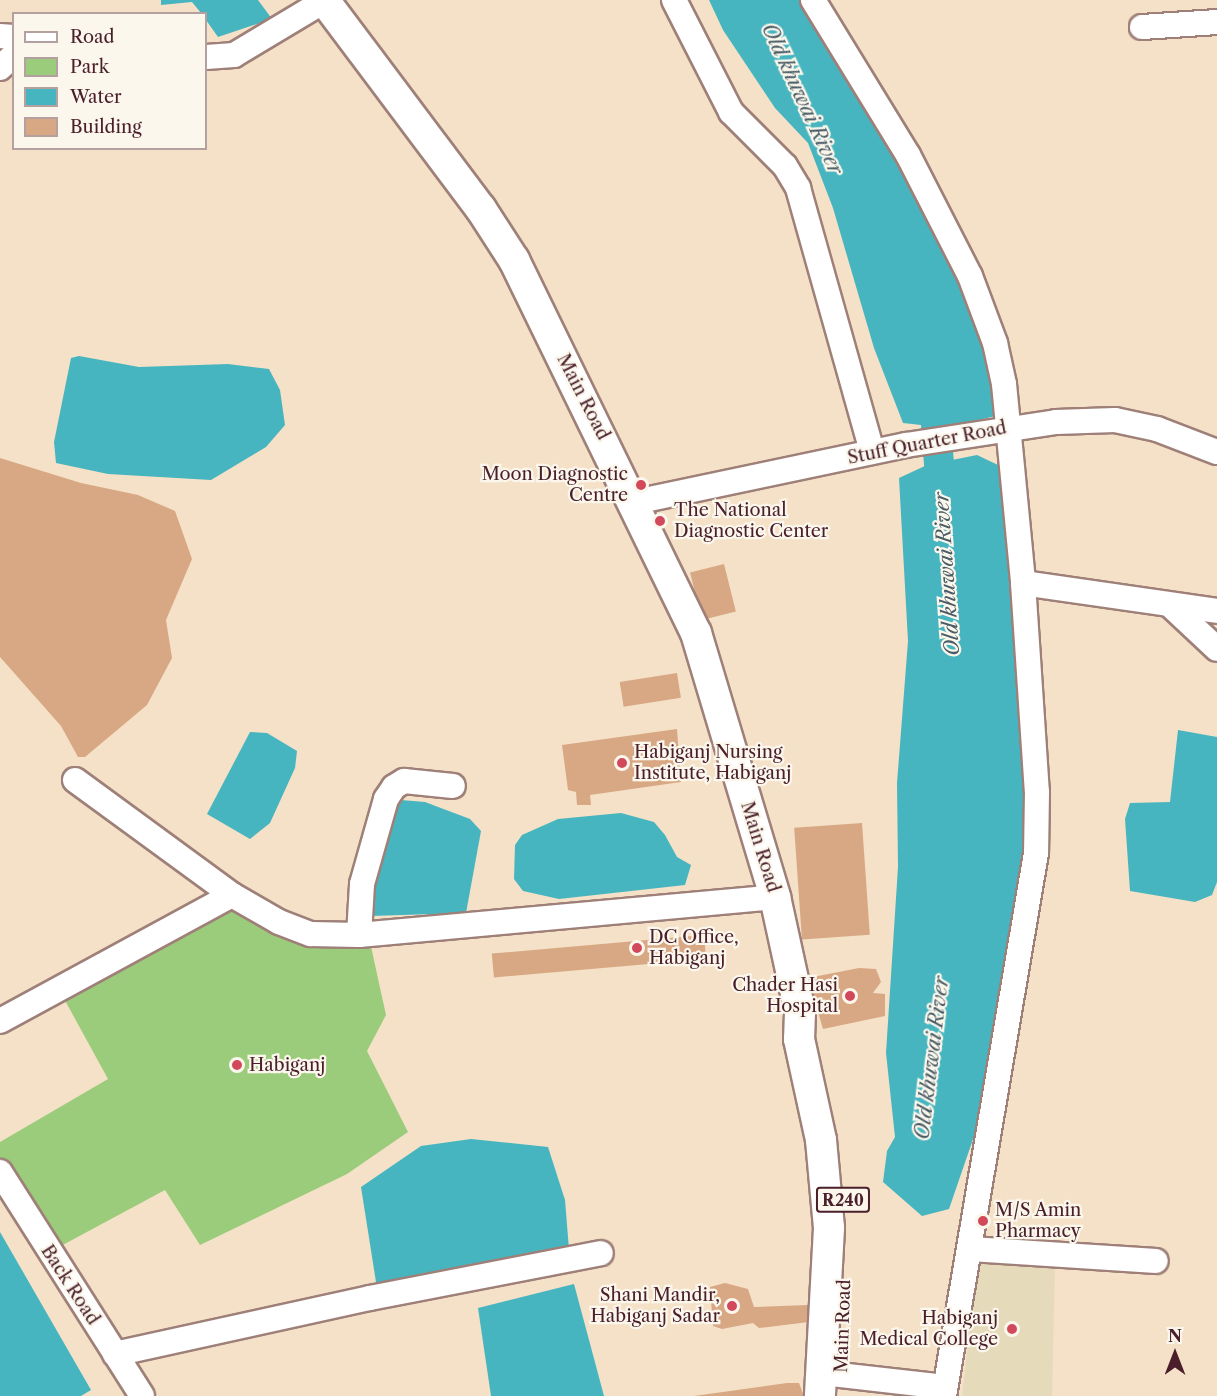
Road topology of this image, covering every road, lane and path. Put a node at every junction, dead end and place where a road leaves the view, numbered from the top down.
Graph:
1 (325, 0) edge
2 (674, 0) edge
3 (813, 0) edge
4 (1217, 22) edge
5 (1142, 27) dead end
6 (12, 57) edge
7 (207, 57) edge
8 (0, 68) edge
9 (1007, 427) junction
10 (872, 452) junction
11 (1217, 452) edge
12 (635, 502) junction
13 (1023, 583) junction
14 (1170, 605) junction
15 (1217, 611) edge
16 (1217, 649) edge
17 (75, 780) dead end
18 (453, 786) dead end
19 (232, 895) junction
20 (776, 897) junction
21 (359, 935) junction
22 (0, 1022) edge
23 (0, 1172) edge
24 (971, 1249) junction
25 (591, 1255) dead end
26 (1156, 1261) dead end
27 (115, 1354) junction
28 (831, 1385) edge
29 (944, 1392) edge
30 (142, 1396) edge

1 - 7 street
1 - 12 main road, Main Road / R240
2 - 10 street
3 - 9 street
4 - 5 street
6 - 8 street
9 - 10 street, Stuff Quarter Road
9 - 11 street, Stuff Quarter Road
9 - 13 street
10 - 12 street, Stuff Quarter Road
12 - 20 main road, Main Road / R240
13 - 14 street
13 - 24 street
14 - 15 street
14 - 16 street
17 - 19 street
18 - 21 street
19 - 21 street
19 - 22 street
20 - 21 street
20 - 28 main road, Main Road / R240
23 - 27 street, Back Road
24 - 26 street
24 - 29 street
25 - 27 street
27 - 30 street, Back Road
28 - 29 street

